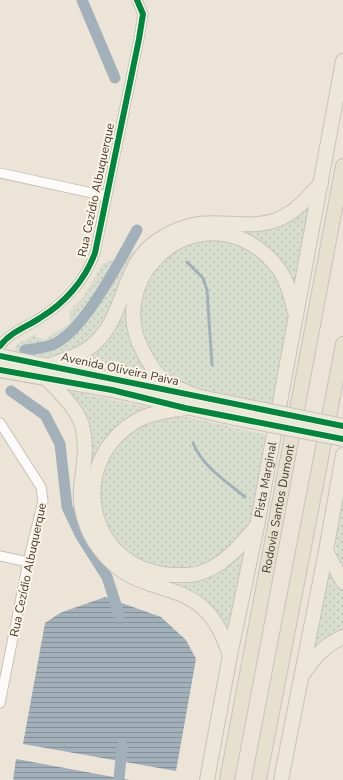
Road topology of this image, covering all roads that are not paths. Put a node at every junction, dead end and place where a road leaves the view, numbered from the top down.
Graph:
1 (137, 0) edge
2 (343, 62) edge
3 (343, 166) edge
4 (0, 173) edge
5 (321, 183) junction
6 (106, 196) junction
7 (296, 316) junction
8 (343, 344) edge
9 (0, 346) edge
10 (0, 356) edge
11 (0, 370) edge
12 (48, 372) junction
13 (196, 396) junction
14 (185, 408) junction
15 (235, 411) junction
16 (0, 423) edge
17 (343, 426) edge
18 (343, 439) edge
19 (343, 454) edge
20 (257, 526) junction
21 (326, 551) junction
22 (0, 556) edge
23 (28, 562) junction
24 (343, 582) edge
25 (343, 637) edge
26 (230, 655) junction
27 (300, 680) junction
28 (0, 703) edge
29 (207, 780) edge
30 (227, 780) edge
31 (258, 780) edge
32 (281, 780) edge

1 - 6 street, Rua Cezídio Albuquerque
2 - 5 main road, Pista Marginal
3 - 30 highway, Rodovia Santos Dumont
4 - 6 street
5 - 7 main road, Pista Marginal
5 - 12 main road
6 - 9 street, Rua Cezídio Albuquerque
7 - 13 main road
7 - 20 main road, Pista Marginal
8 - 31 highway
10 - 12 main road, Avenida Oliveira Paiva
11 - 12 main road, Avenida Oliveira Paiva
12 - 13 main road, Avenida Oliveira Paiva
12 - 14 main road, Avenida Oliveira Paiva
12 - 26 main road
13 - 15 main road, Avenida Oliveira Paiva
14 - 15 main road, Avenida Oliveira Paiva
14 - 20 main road
15 - 17 main road, bridge
15 - 18 main road, bridge
16 - 23 street, Rua Cezídio Albuquerque
19 - 21 main road
20 - 26 main road, Pista Marginal
21 - 24 main road
21 - 27 main road
22 - 23 street
23 - 28 street, Rua Cezídio Albuquerque
25 - 27 main road
26 - 29 main road, Pista Marginal
27 - 32 main road

